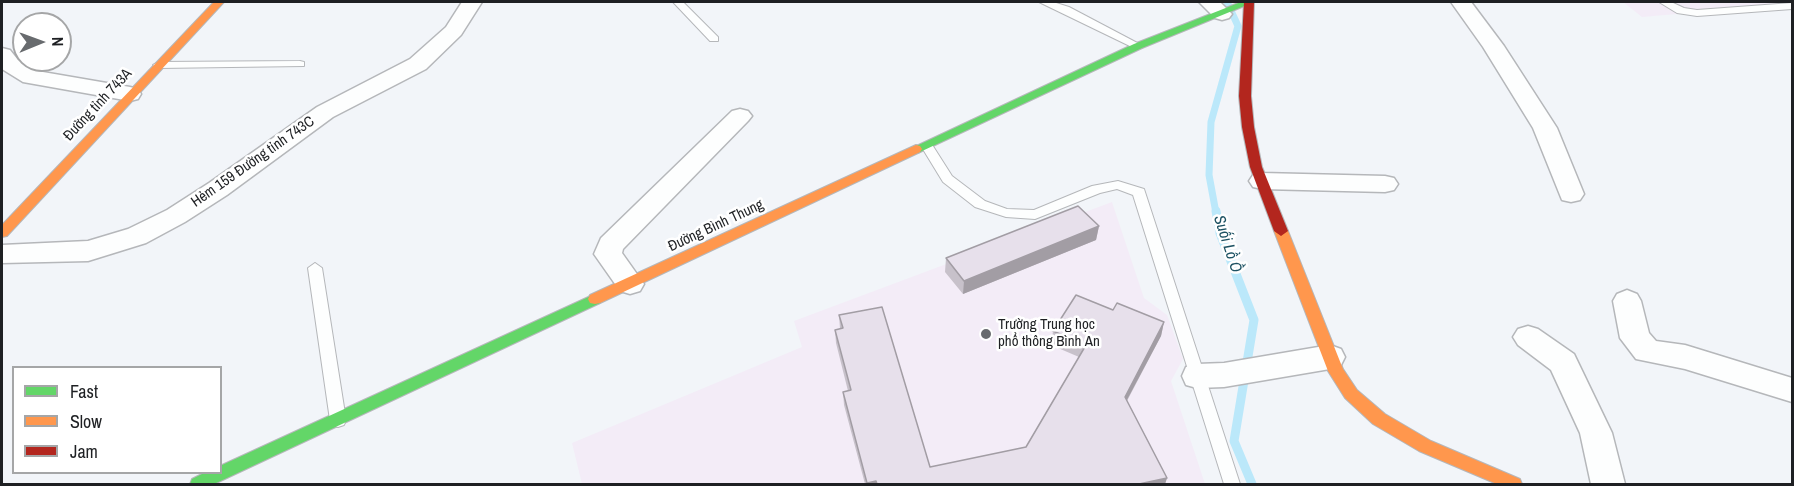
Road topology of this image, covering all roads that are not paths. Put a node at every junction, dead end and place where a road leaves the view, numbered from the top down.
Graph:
1 (219, 2) edge
2 (472, 2) edge
3 (678, 2) edge
4 (1044, 2) edge
5 (1248, 2) edge
6 (1461, 2) edge
7 (1664, 2) edge
8 (1792, 6) edge
9 (1220, 9) edge
10 (714, 39) dead end
11 (1138, 46) junction
12 (2, 55) edge
13 (300, 64) dead end
14 (159, 65) junction
15 (130, 94) junction
16 (740, 116) dead end
17 (927, 146) junction
18 (1262, 181) junction
19 (1385, 184) dead end
20 (1571, 194) dead end
21 (2, 233) edge
22 (2, 254) edge
23 (315, 268) dead end
24 (630, 284) junction
25 (1627, 301) dead end
26 (1528, 337) dead end
27 (1330, 357) junction
28 (1210, 375) junction
29 (1792, 390) edge
30 (338, 420) junction
31 (222, 473) edge
32 (220, 474) edge
33 (198, 484) edge
34 (1232, 484) edge
35 (1514, 484) edge
36 (1608, 484) edge

1 - 14 street, Đường tỉnh 743A
2 - 22 street, Hẻm 159 Đường tỉnh 743C
3 - 10 lane
4 - 11 lane
5 - 9 street, Đường Bình Thung
5 - 18 street
6 - 20 street
7 - 8 lane
9 - 11 street, Đường Bình Thung
11 - 17 street, Đường Bình Thung
12 - 15 street
13 - 14 lane
14 - 15 street, Đường tỉnh 743A
15 - 21 street, Đường tỉnh 743A
16 - 24 street
17 - 24 street, Đường Bình Thung
17 - 28 lane
18 - 19 street
18 - 27 street
23 - 30 lane
24 - 30 street, Đường Bình Thung
25 - 29 street
26 - 36 street
27 - 28 street
27 - 35 street
28 - 34 lane
30 - 31 street, Đường Bình Thung
32 - 33 street, Đường Bình Thung

